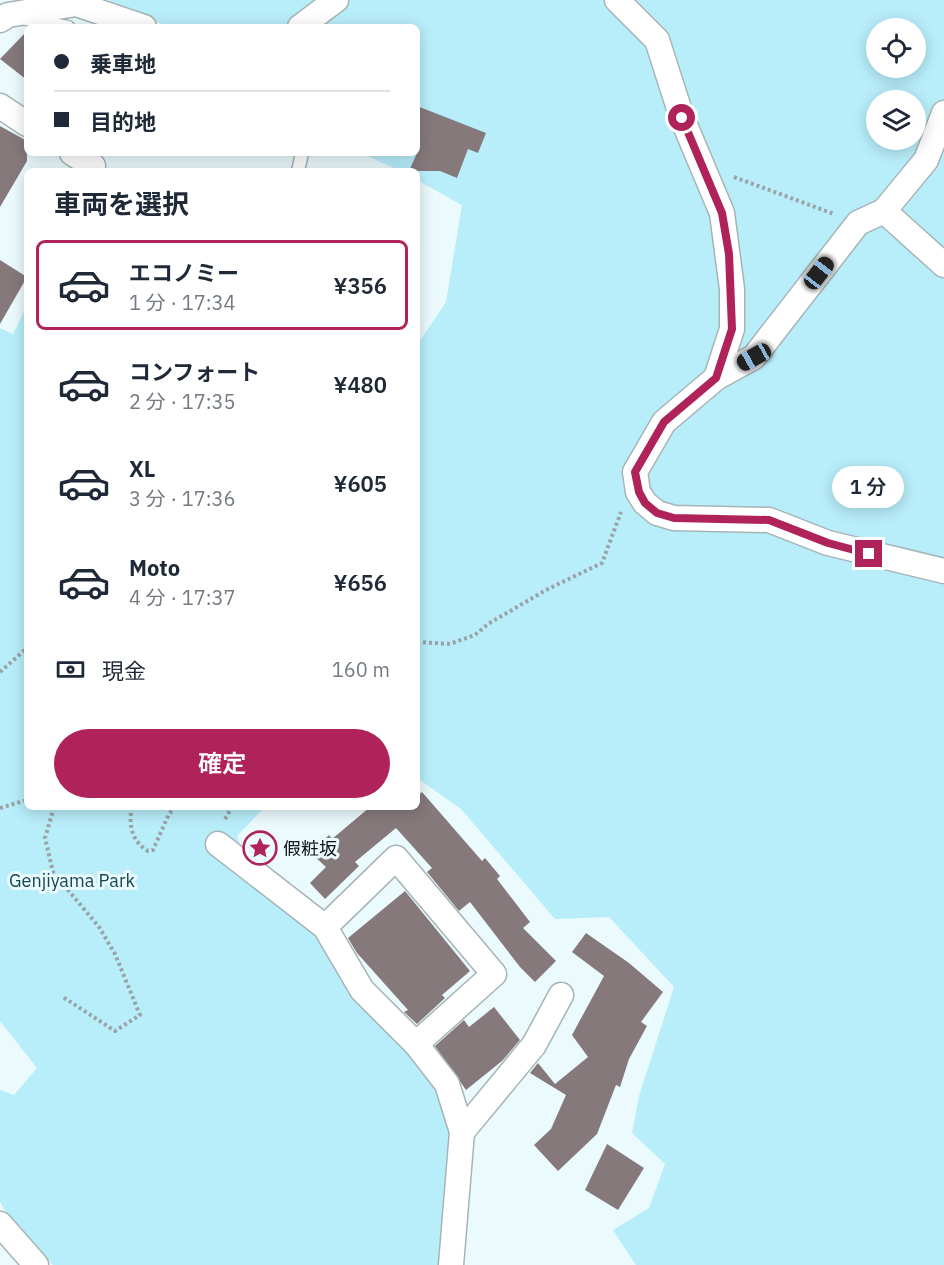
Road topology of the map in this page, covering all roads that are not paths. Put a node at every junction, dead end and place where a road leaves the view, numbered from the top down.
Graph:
1 (336, 0) edge
2 (617, 0) edge
3 (4, 17) edge
4 (49, 24) edge
5 (136, 24) edge
6 (304, 24) edge
7 (0, 106) edge
8 (944, 113) edge
9 (24, 122) edge
10 (944, 139) edge
11 (77, 156) edge
12 (926, 160) junction
13 (93, 166) dead end
14 (884, 212) junction
15 (944, 265) edge
16 (716, 378) junction
17 (944, 571) edge
18 (218, 844) dead end
19 (326, 927) junction
20 (561, 995) dead end
21 (416, 1044) junction
22 (462, 1132) junction
23 (0, 1224) edge
24 (36, 1265) edge
25 (451, 1265) edge

1 - 6 street
2 - 16 street
3 - 4 lane
3 - 5 street
7 - 9 street
8 - 12 street
10 - 12 lane
11 - 13 street
12 - 14 street
14 - 15 street
14 - 16 street
16 - 17 street
18 - 19 street
19 - 21 street
19 - 21 street
20 - 22 street
21 - 22 street
22 - 25 street
23 - 24 street

